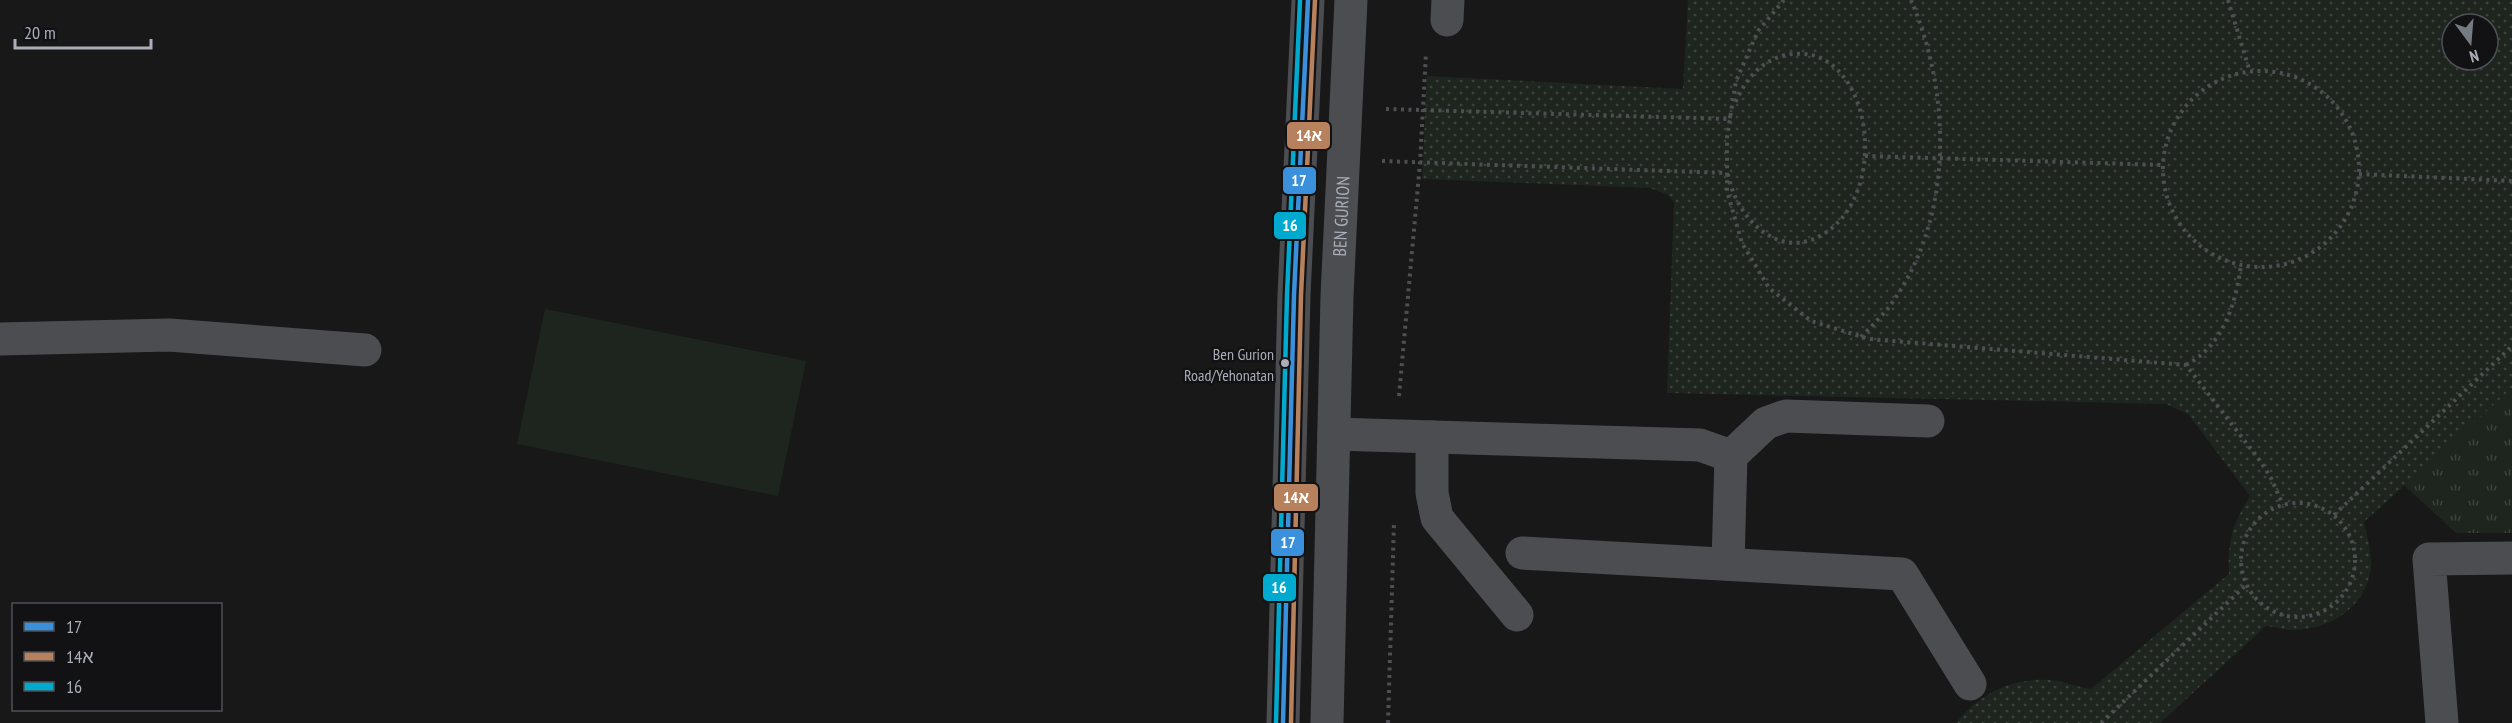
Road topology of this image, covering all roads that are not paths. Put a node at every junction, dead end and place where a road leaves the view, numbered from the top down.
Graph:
1 (1308, 0) edge
2 (1351, 0) edge
3 (0, 339) edge
4 (365, 350) dead end
5 (1928, 421) dead end
6 (1334, 434) junction
7 (1432, 437) junction
8 (1731, 456) junction
9 (1522, 553) dead end
10 (2512, 558) edge
11 (1728, 564) junction
12 (1517, 615) dead end
13 (1970, 684) dead end
14 (1283, 723) edge
15 (1327, 723) edge
16 (2442, 723) edge

1 - 14 street
2 - 6 street, BEN GURION
3 - 4 street
5 - 8 street
6 - 7 street
6 - 15 street, BEN GURION
7 - 8 street
7 - 12 street
8 - 11 street
9 - 11 street
10 - 16 street
11 - 13 street

